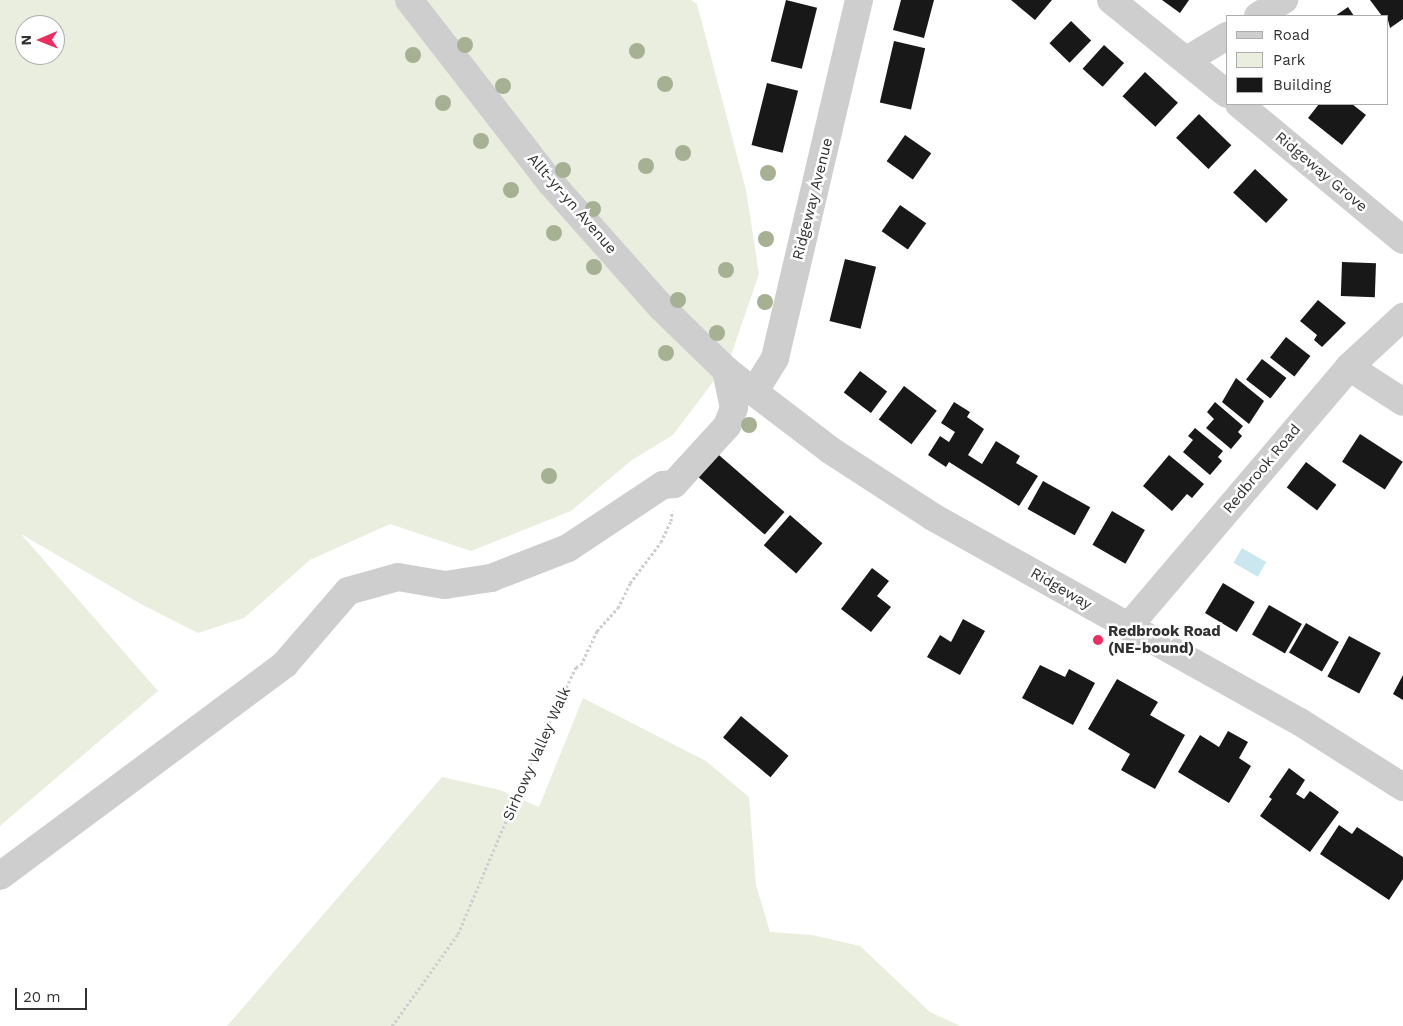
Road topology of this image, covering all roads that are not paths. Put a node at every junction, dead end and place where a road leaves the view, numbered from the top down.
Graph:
1 (409, 0) edge
2 (859, 0) edge
3 (1111, 0) edge
4 (1284, 0) edge
5 (1260, 15) edge
6 (1226, 37) edge
7 (1187, 60) junction
8 (1226, 93) edge
9 (1240, 105) edge
10 (1403, 240) edge
11 (1403, 318) edge
12 (1348, 368) junction
13 (726, 370) junction
14 (754, 392) junction
15 (1403, 402) edge
16 (1128, 627) junction
17 (1403, 786) edge
18 (0, 876) edge

1 - 13 street, Allt-yr-yn Avenue
2 - 14 street, Ridgeway Avenue
3 - 7 street
4 - 5 street
6 - 7 street
7 - 8 street
9 - 10 street, Ridgeway Grove
11 - 12 street, Redbrook Road
12 - 15 street
12 - 16 street, Redbrook Road
13 - 14 street, Allt-yr-yn Avenue
13 - 18 street
14 - 16 street, Ridgeway
16 - 17 street, Ridgeway

